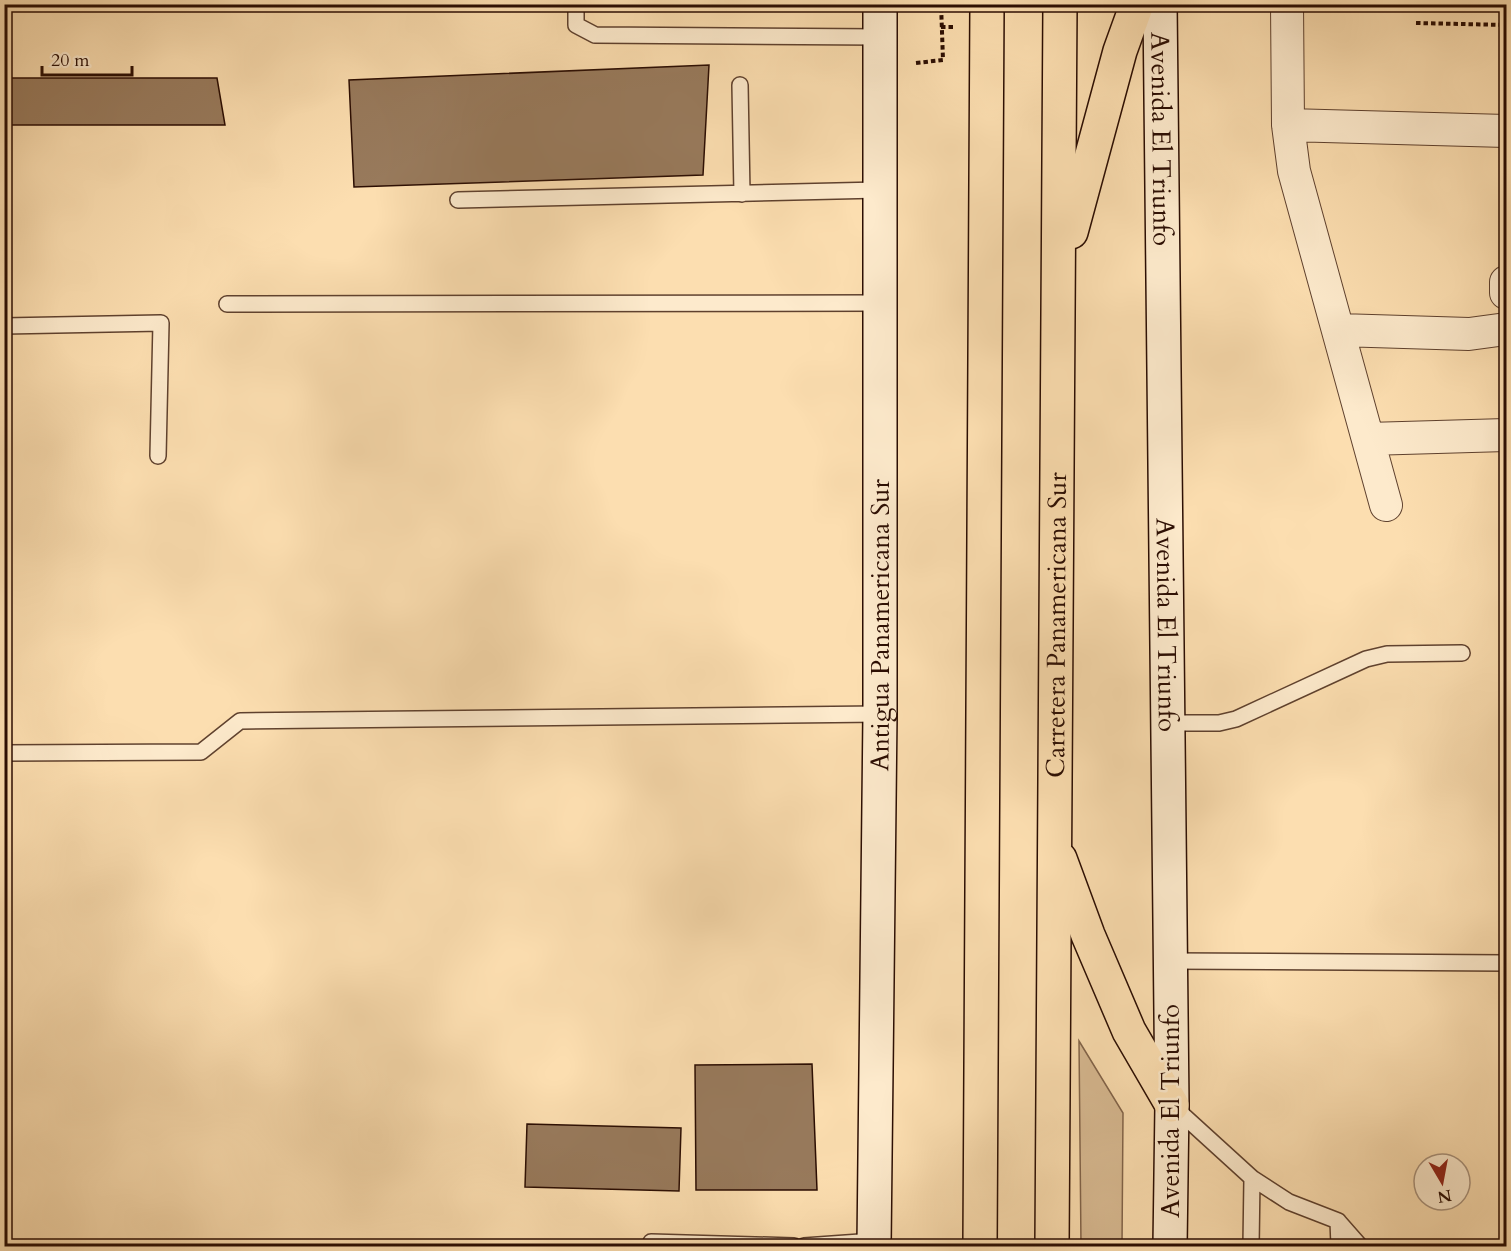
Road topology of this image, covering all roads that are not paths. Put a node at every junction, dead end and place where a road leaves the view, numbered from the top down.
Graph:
1 (576, 4) edge
2 (879, 4) edge
3 (987, 4) edge
4 (1060, 4) edge
5 (1137, 4) edge
6 (1160, 4) edge
7 (1287, 4) edge
8 (880, 37) junction
9 (740, 85) dead end
10 (1288, 125) junction
11 (1506, 131) edge
12 (879, 190) junction
13 (742, 194) junction
14 (458, 200) dead end
15 (1059, 277) junction
16 (1506, 282) edge
17 (1506, 293) edge
18 (878, 303) junction
19 (226, 304) dead end
20 (4, 326) edge
21 (1506, 329) edge
22 (1339, 330) junction
23 (1506, 435) edge
24 (1368, 439) junction
25 (158, 456) dead end
26 (1386, 505) dead end
27 (1462, 653) dead end
28 (880, 714) junction
29 (1168, 723) junction
30 (4, 753) edge
31 (1053, 839) junction
32 (1170, 961) junction
33 (1506, 963) edge
34 (1172, 1105) junction
35 (1252, 1178) junction
36 (1338, 1221) junction
37 (651, 1242) dead end
38 (874, 1244) edge
39 (794, 1246) edge
40 (804, 1246) edge
41 (980, 1246) edge
42 (1052, 1246) edge
43 (1170, 1246) edge
44 (1251, 1246) edge
45 (1339, 1246) edge
46 (1360, 1246) edge

1 - 8 lane
2 - 8 main road, Antigua Panamericana Sur
3 - 41 highway
4 - 15 highway, Carretera Panamericana Sur
5 - 15 highway
6 - 29 main road, Avenida El Triunfo
7 - 10 street
8 - 12 main road, Antigua Panamericana Sur
9 - 13 lane
10 - 11 street
10 - 22 street
12 - 13 lane
12 - 18 main road, Antigua Panamericana Sur
13 - 14 lane
15 - 31 highway, Carretera Panamericana Sur
16 - 17 street
18 - 19 lane
18 - 28 main road, Antigua Panamericana Sur
20 - 25 lane
21 - 22 street
22 - 24 street
23 - 24 street
24 - 26 street
27 - 29 lane
28 - 30 lane
28 - 38 main road, Antigua Panamericana Sur
29 - 32 main road, Avenida El Triunfo
31 - 34 highway
31 - 42 highway, Carretera Panamericana Sur
32 - 33 lane
32 - 34 main road, Avenida El Triunfo
34 - 35 lane
34 - 43 main road, Avenida El Triunfo
35 - 36 lane
35 - 44 lane
36 - 45 lane
36 - 46 lane
37 - 39 lane
38 - 40 lane

